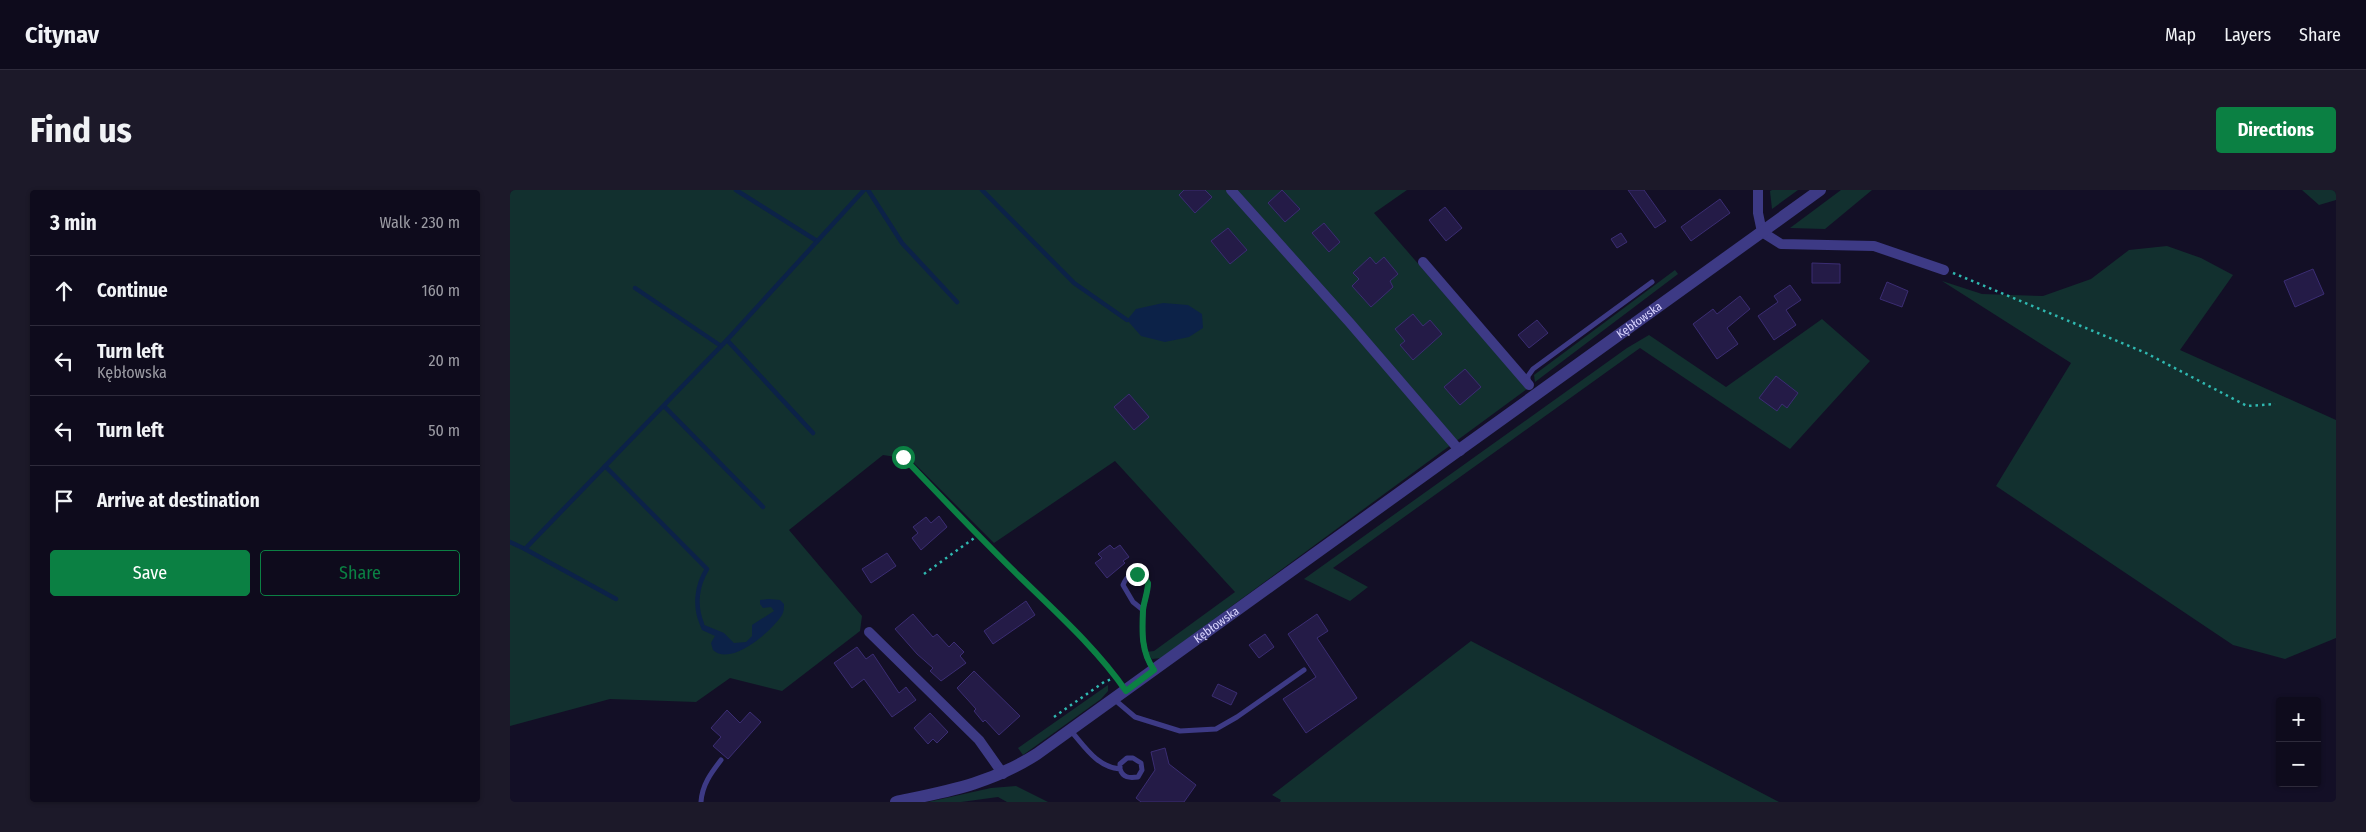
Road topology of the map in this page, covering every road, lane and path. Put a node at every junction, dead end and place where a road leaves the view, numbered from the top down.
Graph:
1 (1231, 190) edge
2 (1758, 190) edge
3 (1820, 190) edge
4 (1762, 232) junction
5 (1423, 262) dead end
6 (1944, 270) joint
7 (1652, 282) dead end
8 (1529, 386) junction
9 (1533, 398) junction
10 (2275, 404) dead end
11 (1460, 451) junction
12 (903, 457) dead end
13 (978, 535) junction
14 (924, 574) dead end
15 (1143, 610) junction
16 (869, 632) dead end
17 (1154, 670) junction
18 (1304, 670) dead end
19 (1117, 677) junction
20 (1126, 691) junction
21 (1115, 700) junction
22 (1054, 717) dead end
23 (1071, 730) junction
24 (721, 760) dead end
25 (1120, 769) junction
26 (1003, 774) junction
27 (701, 802) edge
28 (896, 802) edge

1 - 11 street
2 - 4 street
3 - 4 street, Kębłowska
4 - 6 street
4 - 9 street, Kębłowska
5 - 8 street
6 - 10 path
7 - 8 lane
8 - 9 lane
9 - 11 street, Kębłowska
11 - 17 street, Kębłowska
12 - 13 path
13 - 14 path
13 - 19 path
15 - 15 lane
15 - 17 lane
16 - 26 street
17 - 20 street, Kębłowska
18 - 21 lane
19 - 20 path
19 - 22 path
20 - 21 street, Kębłowska
21 - 23 street, Kębłowska
23 - 25 lane
23 - 26 street, Kębłowska
24 - 27 lane
25 - 25 lane
26 - 28 street, Kębłowska

